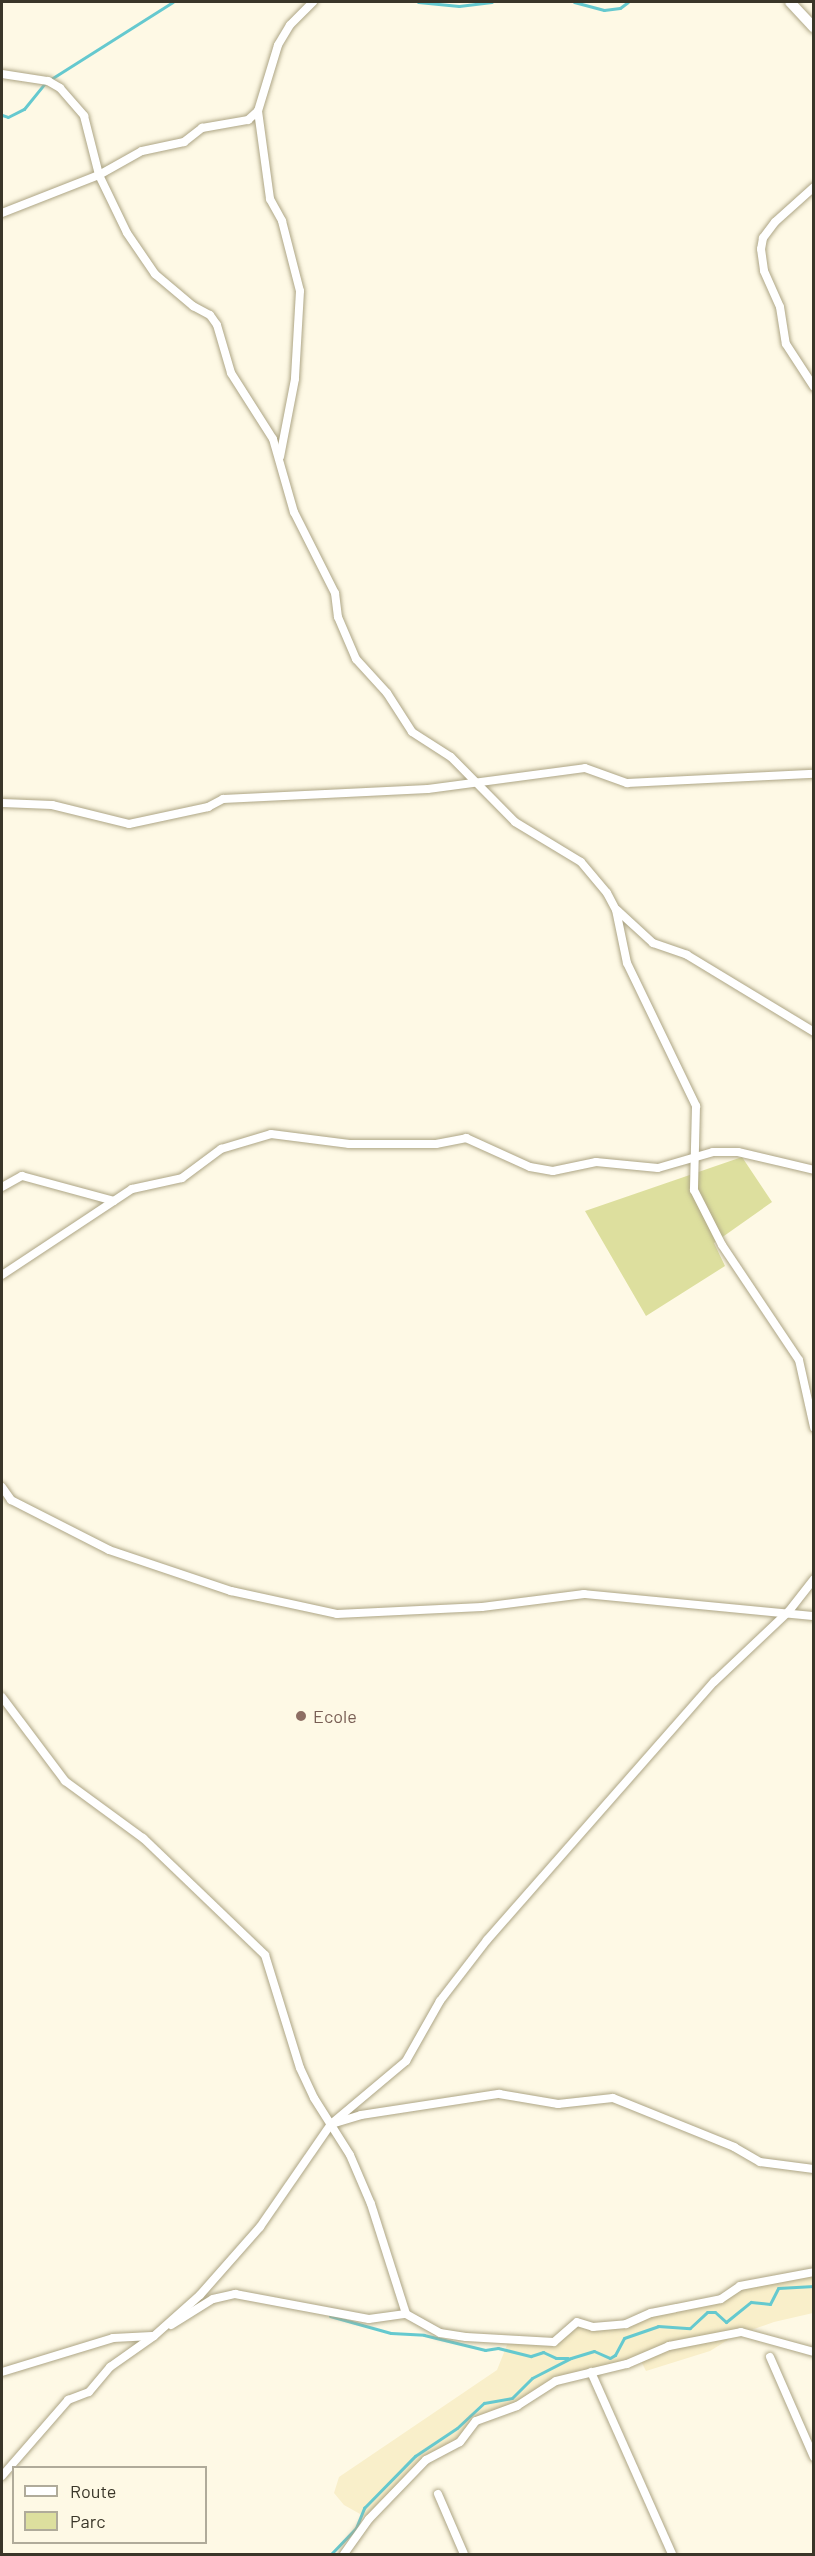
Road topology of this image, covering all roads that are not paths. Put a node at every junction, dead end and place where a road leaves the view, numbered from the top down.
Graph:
1 (313, 2) edge
2 (790, 2) edge
3 (813, 28) edge
4 (2, 74) edge
5 (258, 111) junction
6 (99, 175) junction
7 (813, 188) edge
8 (2, 213) edge
9 (813, 387) edge
10 (280, 457) junction
11 (813, 774) edge
12 (477, 782) junction
13 (2, 802) edge
14 (616, 910) junction
15 (813, 1032) edge
16 (697, 1157) junction
17 (813, 1170) edge
18 (2, 1186) edge
19 (114, 1201) junction
20 (2, 1275) edge
21 (813, 1427) edge
22 (2, 1487) edge
23 (813, 1579) edge
24 (789, 1611) junction
25 (813, 1616) edge
26 (2, 1697) edge
27 (331, 2124) junction
28 (813, 2169) edge
29 (813, 2272) edge
30 (406, 2314) junction
31 (153, 2336) junction
32 (813, 2352) edge
33 (770, 2357) dead end
34 (2, 2372) edge
35 (591, 2372) junction
36 (813, 2457) edge
37 (2, 2476) edge
38 (438, 2494) dead end
39 (344, 2554) edge
40 (464, 2554) edge
41 (672, 2554) edge

1 - 5 street
2 - 3 street
4 - 6 street
5 - 6 street
5 - 10 street
6 - 8 street
6 - 10 street
7 - 9 street
10 - 12 street
11 - 12 street
12 - 13 street
12 - 14 street
14 - 15 street
14 - 16 street
16 - 17 street
16 - 19 street
16 - 21 street
18 - 19 street
19 - 20 street
22 - 24 street
23 - 24 street
24 - 25 street
24 - 27 street
26 - 27 street
27 - 28 street
27 - 30 street
27 - 31 street
29 - 30 street
30 - 31 street
31 - 34 street
31 - 37 street
32 - 35 street
33 - 36 street
35 - 39 street
35 - 41 street
38 - 40 street

